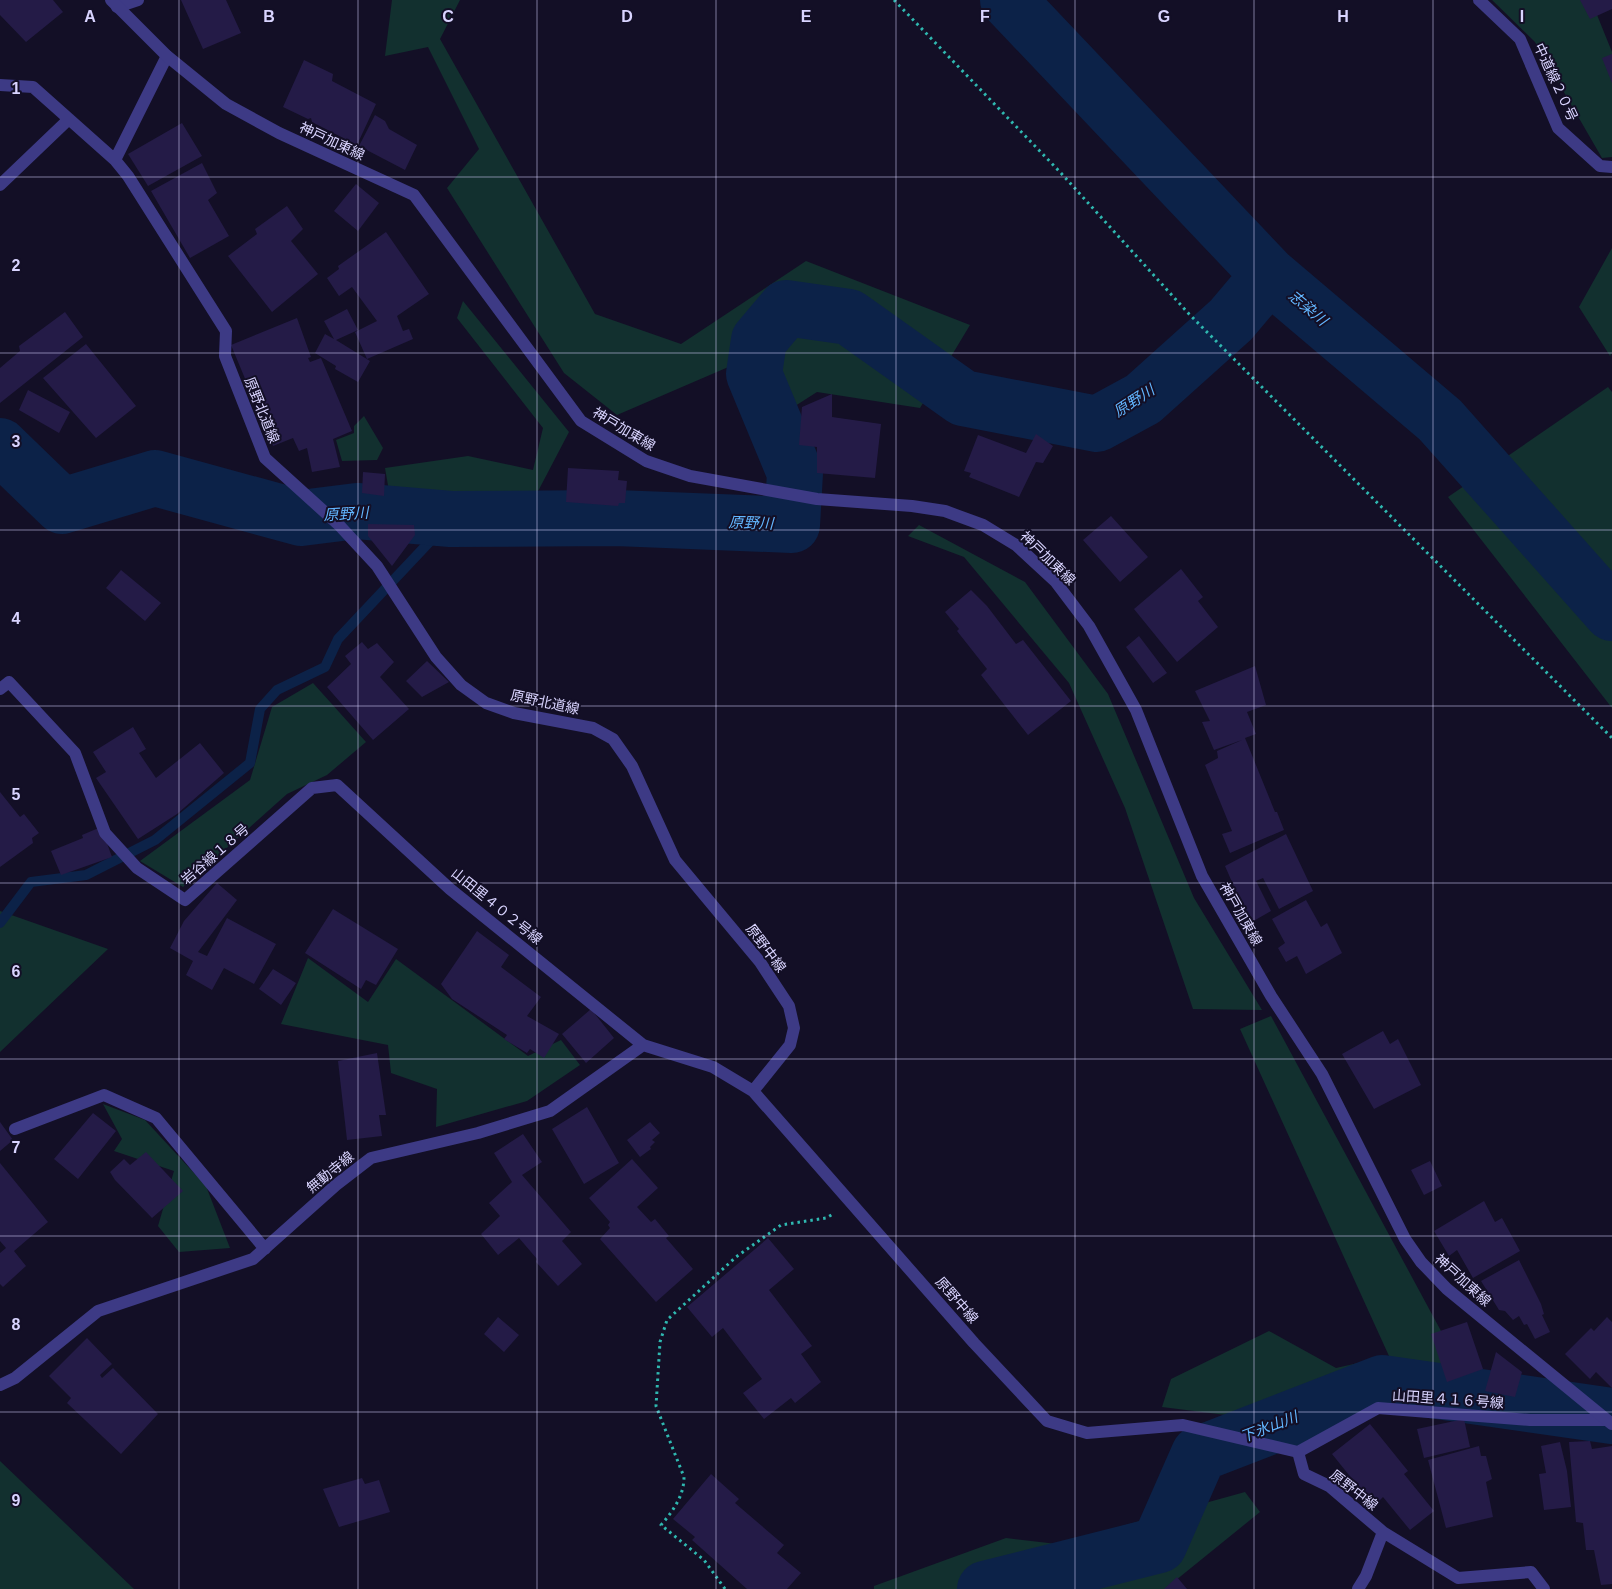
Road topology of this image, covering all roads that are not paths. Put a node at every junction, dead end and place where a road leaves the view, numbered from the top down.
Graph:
1 (138, 0) edge
2 (1479, 0) edge
3 (114, 4) edge
4 (167, 56) junction
5 (0, 85) edge
6 (69, 119) junction
7 (115, 160) junction
8 (1612, 167) edge
9 (0, 184) edge
10 (0, 689) edge
11 (613, 740) joint
12 (337, 785) joint
13 (643, 1045) junction
14 (754, 1091) junction
15 (15, 1129) dead end
16 (265, 1249) junction
17 (0, 1385) edge
18 (1609, 1422) edge
19 (1297, 1451) junction
20 (1383, 1532) junction
21 (1358, 1589) edge
22 (1544, 1589) edge

1 - 3 street
2 - 8 street, 中道線２０号
3 - 4 street, 神戸加東線
4 - 7 street
4 - 18 street, 神戸加東線
5 - 6 street, 原野北道線
6 - 7 street, 原野北道線
6 - 9 street
7 - 11 street, 原野北道線
10 - 12 street, 岩谷線１８号
11 - 14 street, 原野中線
12 - 13 street, 山田里４０２号線
13 - 14 street
13 - 16 street, 無動寺線
14 - 19 street, 原野中線
15 - 16 street
16 - 17 street, 無動寺線
18 - 19 street, 山田里４１６号線
19 - 20 street, 原野中線
20 - 21 street
20 - 22 street, 原野中線

